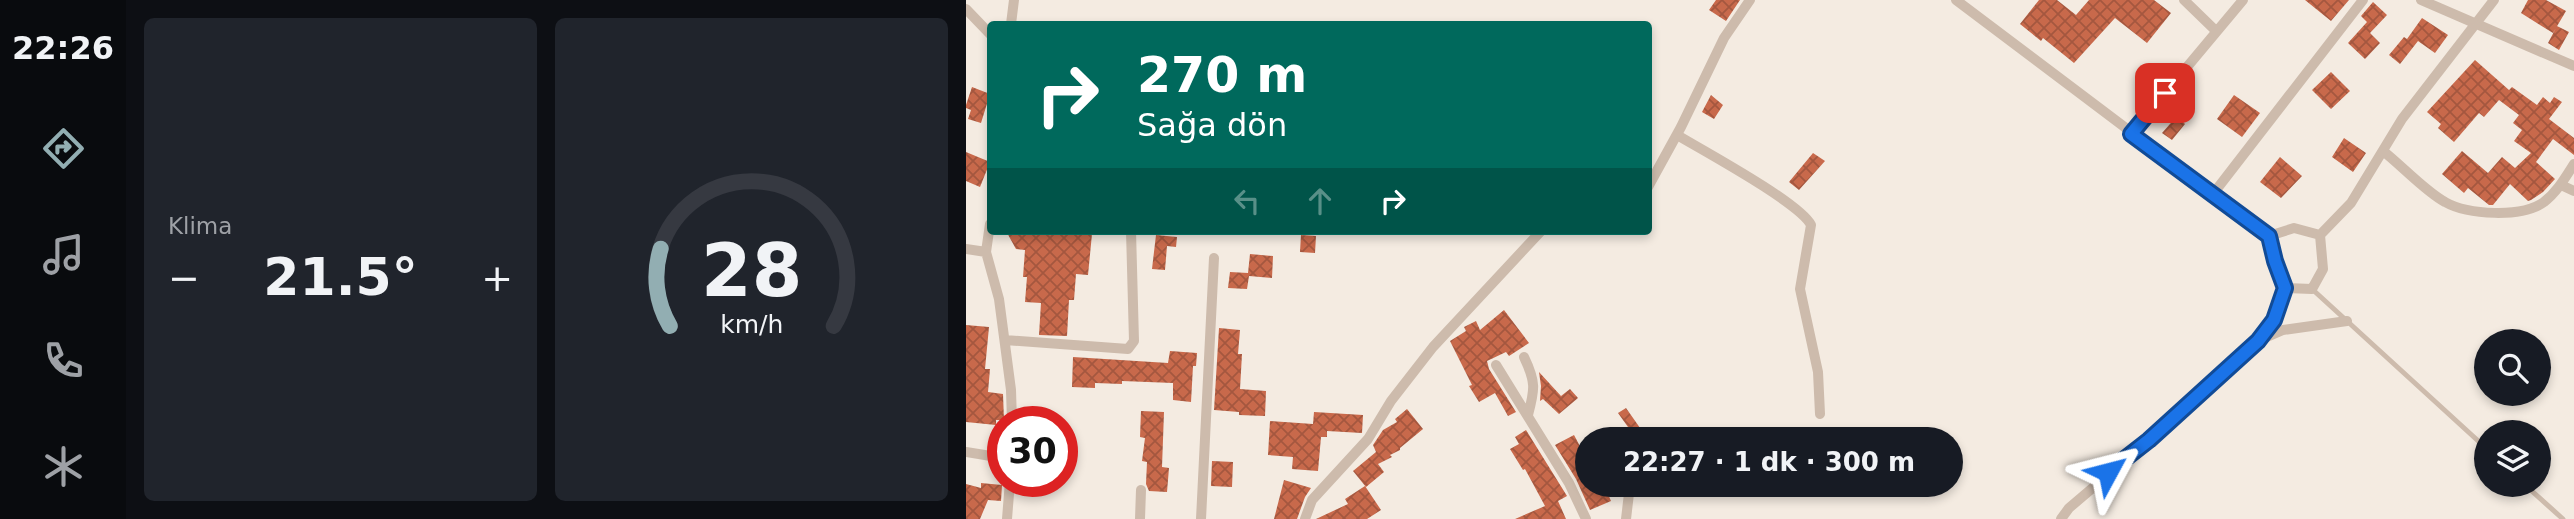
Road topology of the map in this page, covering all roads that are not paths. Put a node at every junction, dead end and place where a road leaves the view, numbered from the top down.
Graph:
1 (1014, 0) edge
2 (1749, 0) edge
3 (1956, 0) edge
4 (2184, 0) edge
5 (2243, 0) edge
6 (2362, 0) edge
7 (2421, 0) edge
8 (2494, 0) edge
9 (966, 9) edge
10 (1011, 21) edge
11 (2476, 24) junction
12 (987, 31) edge
13 (2216, 31) junction
14 (2574, 66) edge
15 (2131, 134) junction
16 (1677, 135) junction
17 (2383, 150) junction
18 (2574, 164) edge
19 (1652, 180) edge
20 (2561, 185) junction
21 (2574, 191) edge
22 (2213, 194) junction
23 (988, 235) edge
24 (1131, 235) edge
25 (1537, 235) edge
26 (2320, 235) junction
27 (2269, 236) junction
28 (966, 249) edge
29 (986, 252) junction
30 (1214, 258) dead end
31 (2285, 288) junction
32 (2312, 289) junction
33 (2347, 321) junction
34 (1004, 340) junction
35 (2258, 341) junction
36 (1524, 357) dead end
37 (1496, 365) dead end
38 (1012, 406) edge
39 (1820, 414) dead end
40 (1528, 415) junction
41 (2474, 437) edge
42 (966, 452) edge
43 (987, 455) edge
44 (1141, 491) dead end
45 (1009, 497) edge
46 (1629, 497) edge
47 (2538, 497) edge
48 (1007, 519) edge
49 (1140, 519) edge
50 (1201, 519) edge
51 (1305, 519) edge
52 (1586, 519) edge
53 (1626, 519) edge
54 (2061, 519) edge
55 (2563, 519) edge

1 - 10 street
2 - 16 street
3 - 15 street
4 - 13 street
5 - 13 street
6 - 22 street
7 - 11 street
8 - 11 street
9 - 12 street
11 - 14 street
11 - 17 street
13 - 15 street
15 - 22 street
16 - 19 street
16 - 39 street
17 - 20 street
17 - 26 street
18 - 20 street
20 - 21 street
22 - 27 street
23 - 29 street
24 - 34 street
25 - 51 street
26 - 27 street
26 - 32 street
27 - 31 street
28 - 29 street
29 - 34 street
30 - 50 street
31 - 32 street
31 - 35 street
32 - 33 lane
33 - 35 street
33 - 41 lane
34 - 38 street
35 - 54 street
36 - 40 street
37 - 40 street
40 - 52 street
42 - 43 street
44 - 49 street
45 - 48 street
46 - 53 street
47 - 55 lane

